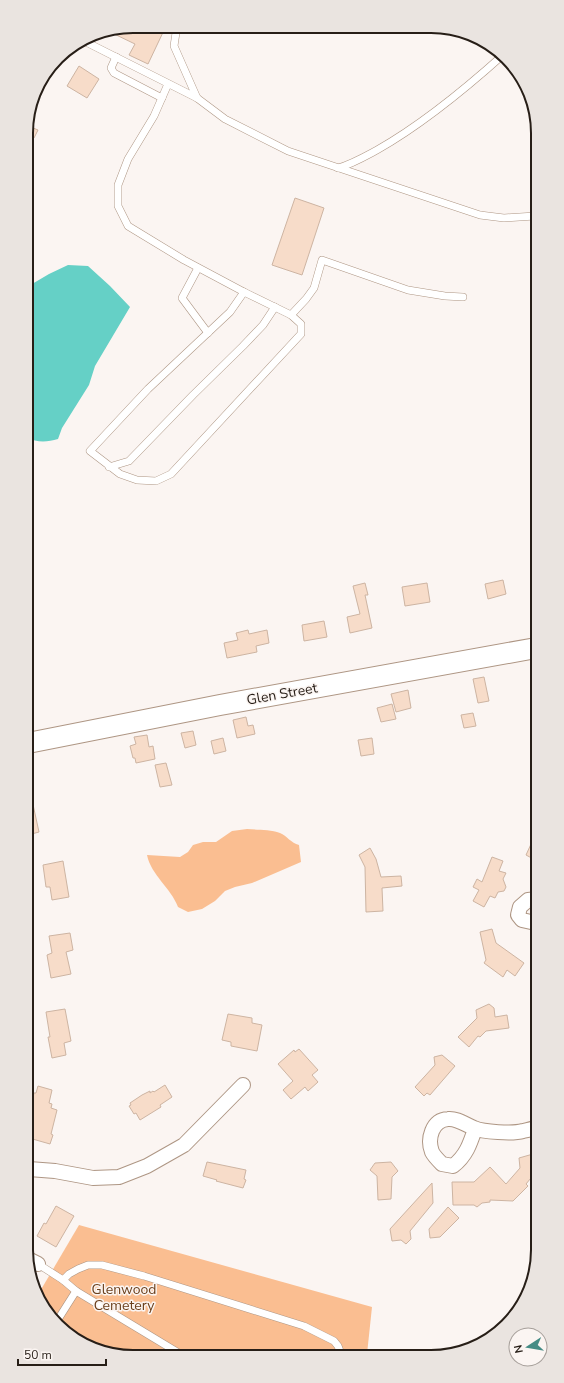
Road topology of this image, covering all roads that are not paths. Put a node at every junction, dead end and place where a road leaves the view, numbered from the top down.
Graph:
1 (176, 33) edge
2 (89, 43) edge
3 (116, 57) junction
4 (498, 59) edge
5 (168, 84) junction
6 (162, 98) junction
7 (197, 98) junction
8 (338, 168) junction
9 (531, 216) edge
10 (198, 268) junction
11 (244, 292) junction
12 (463, 297) dead end
13 (275, 307) junction
14 (291, 314) junction
15 (208, 333) junction
16 (109, 467) junction
17 (531, 649) edge
18 (33, 742) edge
19 (531, 900) edge
20 (531, 922) edge
21 (243, 1085) dead end
22 (475, 1129) dead end
23 (531, 1129) edge
24 (33, 1169) edge
25 (34, 1262) edge
26 (63, 1280) junction
27 (76, 1291) junction
28 (59, 1317) edge
29 (174, 1350) edge
30 (340, 1350) edge

1 - 7 lane
2 - 3 lane
3 - 5 lane
3 - 6 lane
4 - 8 lane
5 - 6 lane
5 - 7 lane
6 - 10 lane
7 - 8 lane
8 - 9 lane
10 - 11 lane
10 - 15 lane
11 - 13 lane
11 - 15 lane
12 - 14 lane
13 - 14 lane
13 - 16 lane
14 - 16 lane
15 - 16 lane
17 - 18 street, Glen Street
19 - 20 street
21 - 24 street
22 - 23 street
25 - 26 lane
26 - 27 lane
26 - 30 lane
27 - 28 lane
27 - 29 lane

